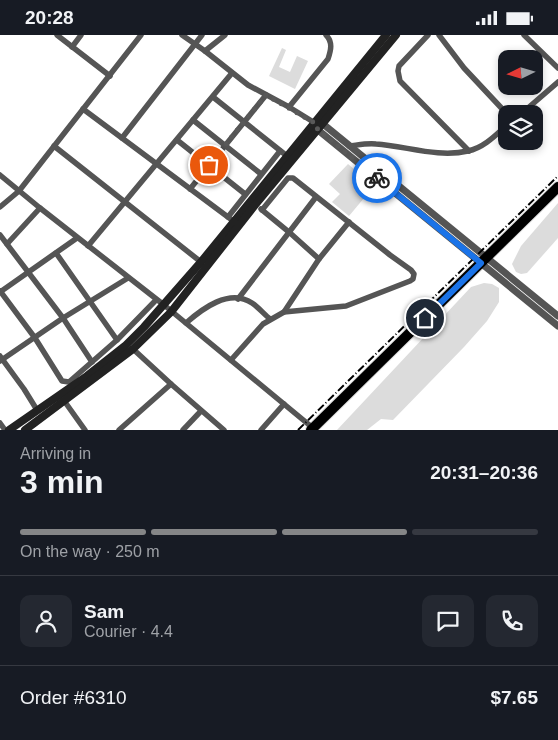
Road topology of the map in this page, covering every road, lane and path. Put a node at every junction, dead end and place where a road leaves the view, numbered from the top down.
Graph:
1 (57, 35) edge
2 (82, 35) edge
3 (141, 35) edge
4 (182, 35) edge
5 (202, 35) edge
6 (224, 35) edge
7 (326, 35) edge
8 (386, 35) edge
9 (396, 35) edge
10 (428, 35) edge
11 (439, 35) edge
12 (524, 35) edge
13 (195, 44) junction
14 (72, 47) junction
15 (205, 51) junction
16 (558, 68) edge
17 (232, 73) junction
18 (110, 76) junction
19 (558, 82) edge
20 (266, 95) junction
21 (213, 97) junction
22 (499, 105) edge
23 (531, 105) edge
24 (289, 107) junction
25 (83, 109) junction
26 (194, 121) junction
27 (244, 121) junction
28 (318, 126) junction
29 (498, 133) edge
30 (122, 138) junction
31 (177, 140) junction
32 (225, 145) junction
33 (54, 146) junction
34 (349, 146) junction
35 (280, 151) junction
36 (469, 151) junction
37 (287, 156) junction
38 (157, 165) junction
39 (209, 165) junction
40 (0, 175) edge
41 (261, 175) junction
42 (558, 187) edge
43 (190, 189) junction
44 (19, 191) junction
45 (245, 194) junction
46 (316, 197) junction
47 (126, 202) junction
48 (255, 205) junction
49 (0, 207) edge
50 (40, 208) junction
51 (262, 210) junction
52 (233, 221) junction
53 (349, 222) junction
54 (289, 232) junction
55 (77, 238) junction
56 (2, 240) edge
57 (88, 246) junction
58 (56, 253) junction
59 (319, 259) junction
60 (484, 260) junction
61 (201, 262) junction
62 (29, 271) junction
63 (128, 278) junction
64 (0, 292) edge
65 (238, 299) junction
66 (156, 300) junction
67 (90, 302) junction
68 (164, 305) junction
69 (171, 312) junction
70 (284, 312) junction
71 (558, 316) edge
72 (63, 318) junction
73 (270, 319) junction
74 (186, 323) junction
75 (558, 325) edge
76 (35, 338) junction
77 (117, 340) junction
78 (133, 349) junction
79 (1, 359) edge
80 (231, 360) junction
81 (92, 362) junction
82 (171, 384) junction
83 (65, 402) junction
84 (284, 404) junction
85 (37, 410) junction
86 (201, 411) junction
87 (0, 423) edge
88 (312, 429) edge
89 (5, 430) edge
90 (9, 430) edge
91 (25, 430) edge
92 (85, 430) edge
93 (118, 430) edge
94 (183, 430) edge
95 (224, 430) edge
96 (261, 430) edge

1 - 14 street
2 - 14 street
3 - 18 street
4 - 13 street
5 - 13 street
6 - 15 street
7 - 24 street
8 - 28 main road
9 - 28 main road
10 - 36 street
11 - 22 street
12 - 16 street
13 - 15 street
13 - 30 street
14 - 18 street
15 - 17 street
17 - 20 street
17 - 21 street
18 - 25 street
19 - 23 street
20 - 24 street
20 - 27 street
21 - 26 street
21 - 27 street
24 - 28 street
25 - 30 street
25 - 33 street
26 - 31 street
26 - 32 street
27 - 32 street
27 - 35 street
28 - 34 street
28 - 37 main road
28 - 48 main road
28 - 60 street
29 - 36 street
30 - 38 street
31 - 38 street
31 - 39 street
32 - 39 street
32 - 41 street
33 - 44 street
33 - 47 street
34 - 36 street
34 - 60 street
35 - 37 street
35 - 41 street
37 - 52 main road
38 - 43 street
38 - 47 street
39 - 43 street
39 - 45 street
40 - 44 street
41 - 45 street
42 - 60 highway
43 - 52 street
44 - 49 street
44 - 50 street
45 - 52 street
46 - 51 street
46 - 53 street
46 - 54 street
47 - 57 street
47 - 61 street
48 - 51 street
48 - 52 main road
50 - 55 street
50 - 56 street
51 - 54 street
52 - 61 main road
52 - 69 main road
53 - 59 street
53 - 70 street
54 - 59 street
54 - 65 street
55 - 57 street
55 - 58 street
56 - 62 street
57 - 63 street
58 - 62 street
58 - 67 street
59 - 70 street
60 - 71 street
60 - 75 street
60 - 88 highway
61 - 68 main road
62 - 64 street
62 - 72 street
63 - 66 street
63 - 67 street
64 - 76 street
65 - 73 street
65 - 74 street
66 - 68 street
66 - 77 street
67 - 72 street
67 - 77 street
68 - 69 street
68 - 85 main road
69 - 74 street
69 - 78 main road
70 - 73 street
72 - 76 street
72 - 81 street
73 - 80 street
74 - 80 street
76 - 79 street
76 - 81 street
77 - 81 street
78 - 82 street
78 - 83 main road
79 - 85 street
80 - 84 street
82 - 86 street
82 - 93 street
83 - 91 main road
83 - 92 street
84 - 88 street
84 - 96 street
85 - 90 main road
86 - 94 street
86 - 95 street
87 - 89 street

